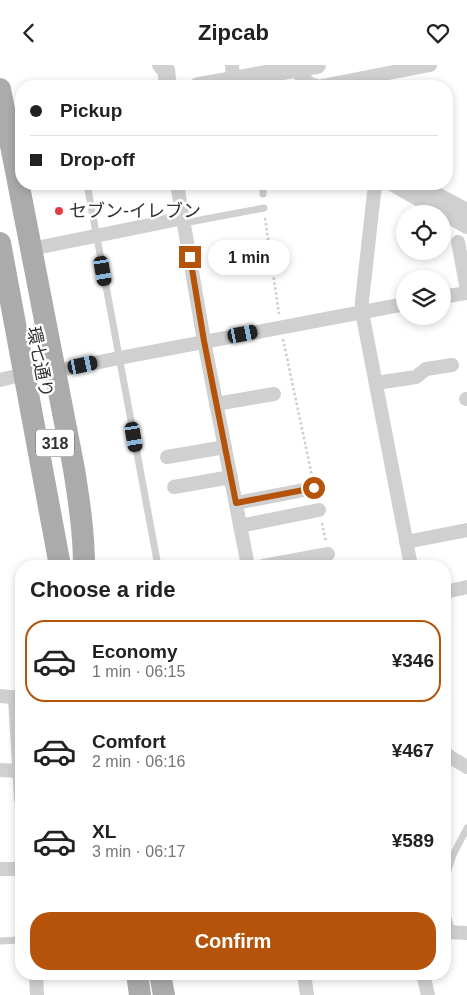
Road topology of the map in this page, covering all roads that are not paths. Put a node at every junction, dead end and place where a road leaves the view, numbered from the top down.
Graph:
1 (161, 65) edge
2 (317, 65) edge
3 (430, 65) edge
4 (294, 67) edge
5 (233, 77) edge
6 (167, 80) edge
7 (306, 80) edge
8 (369, 80) edge
9 (0, 89) edge
10 (9, 120) edge
11 (15, 155) edge
12 (0, 157) edge
13 (21, 190) edge
14 (88, 190) edge
15 (178, 190) edge
16 (263, 190) edge
17 (374, 190) edge
18 (406, 190) edge
19 (429, 190) edge
20 (263, 194) dead end
21 (264, 208) road end
22 (467, 210) edge
23 (184, 221) junction
24 (467, 225) edge
25 (97, 235) junction
26 (458, 242) dead end
27 (0, 243) edge
28 (31, 249) junction
29 (467, 291) edge
30 (451, 295) edge
31 (396, 306) edge
32 (362, 312) junction
33 (16, 319) edge
34 (204, 341) junction
35 (119, 358) junction
36 (452, 365) dead end
37 (56, 371) junction
38 (6, 379) edge
39 (376, 383) junction
40 (274, 394) dead end
41 (216, 404) junction
42 (225, 447) junction
43 (167, 457) dead end
44 (231, 477) junction
45 (174, 487) dead end
46 (314, 488) road end
47 (236, 503) junction
48 (319, 510) road end
49 (240, 526) junction
50 (467, 530) edge
51 (406, 542) junction
52 (328, 554) road end
53 (53, 560) edge
54 (59, 560) edge
55 (77, 560) edge
56 (84, 560) edge
57 (157, 560) edge
58 (247, 560) edge
59 (296, 560) edge
60 (410, 560) edge
61 (467, 587) edge
62 (451, 591) edge
63 (0, 696) edge
64 (15, 698) edge
65 (451, 758) edge
66 (467, 767) edge
67 (0, 770) edge
68 (15, 771) edge
69 (467, 828) edge
70 (451, 861) edge
71 (0, 869) edge
72 (15, 869) edge
73 (451, 932) edge
74 (467, 933) edge
75 (15, 940) edge
76 (0, 941) edge
77 (36, 980) edge
78 (138, 980) edge
79 (161, 980) edge
80 (305, 980) edge
81 (424, 980) edge
82 (37, 995) edge
83 (140, 995) edge
84 (164, 995) edge
85 (307, 995) edge
86 (428, 995) edge

1 - 6 street
2 - 4 street
3 - 8 street
4 - 5 street
4 - 7 street
9 - 10 main road
10 - 11 main road
12 - 33 main road, 環七通り / 318
13 - 28 main road
14 - 25 lane
15 - 23 street
16 - 20 lane
17 - 32 street
18 - 24 street
19 - 22 street
21 - 23 lane
23 - 25 street
23 - 34 street
25 - 28 street
25 - 35 lane
26 - 29 street
27 - 33 main road, 環七通り / 318
28 - 37 main road
29 - 30 street
31 - 32 street
32 - 34 street
32 - 39 street
33 - 38 main road
33 - 54 main road, 環七通り / 318
33 - 55 main road, 環七通り / 318
34 - 35 street
34 - 41 street
35 - 37 street
35 - 57 lane
36 - 39 street
37 - 56 main road
38 - 53 main road
39 - 51 street
40 - 41 street
41 - 42 street
42 - 43 street
42 - 44 street
44 - 45 street
44 - 47 street
46 - 47 street
47 - 49 street
48 - 49 street
49 - 58 street
50 - 51 street
51 - 60 street
52 - 59 street
61 - 62 street
63 - 64 street
65 - 66 street
67 - 68 street
69 - 70 lane
71 - 72 street
73 - 74 street
75 - 76 lane
77 - 82 street
78 - 83 main road
79 - 84 main road
80 - 85 street
81 - 86 street

